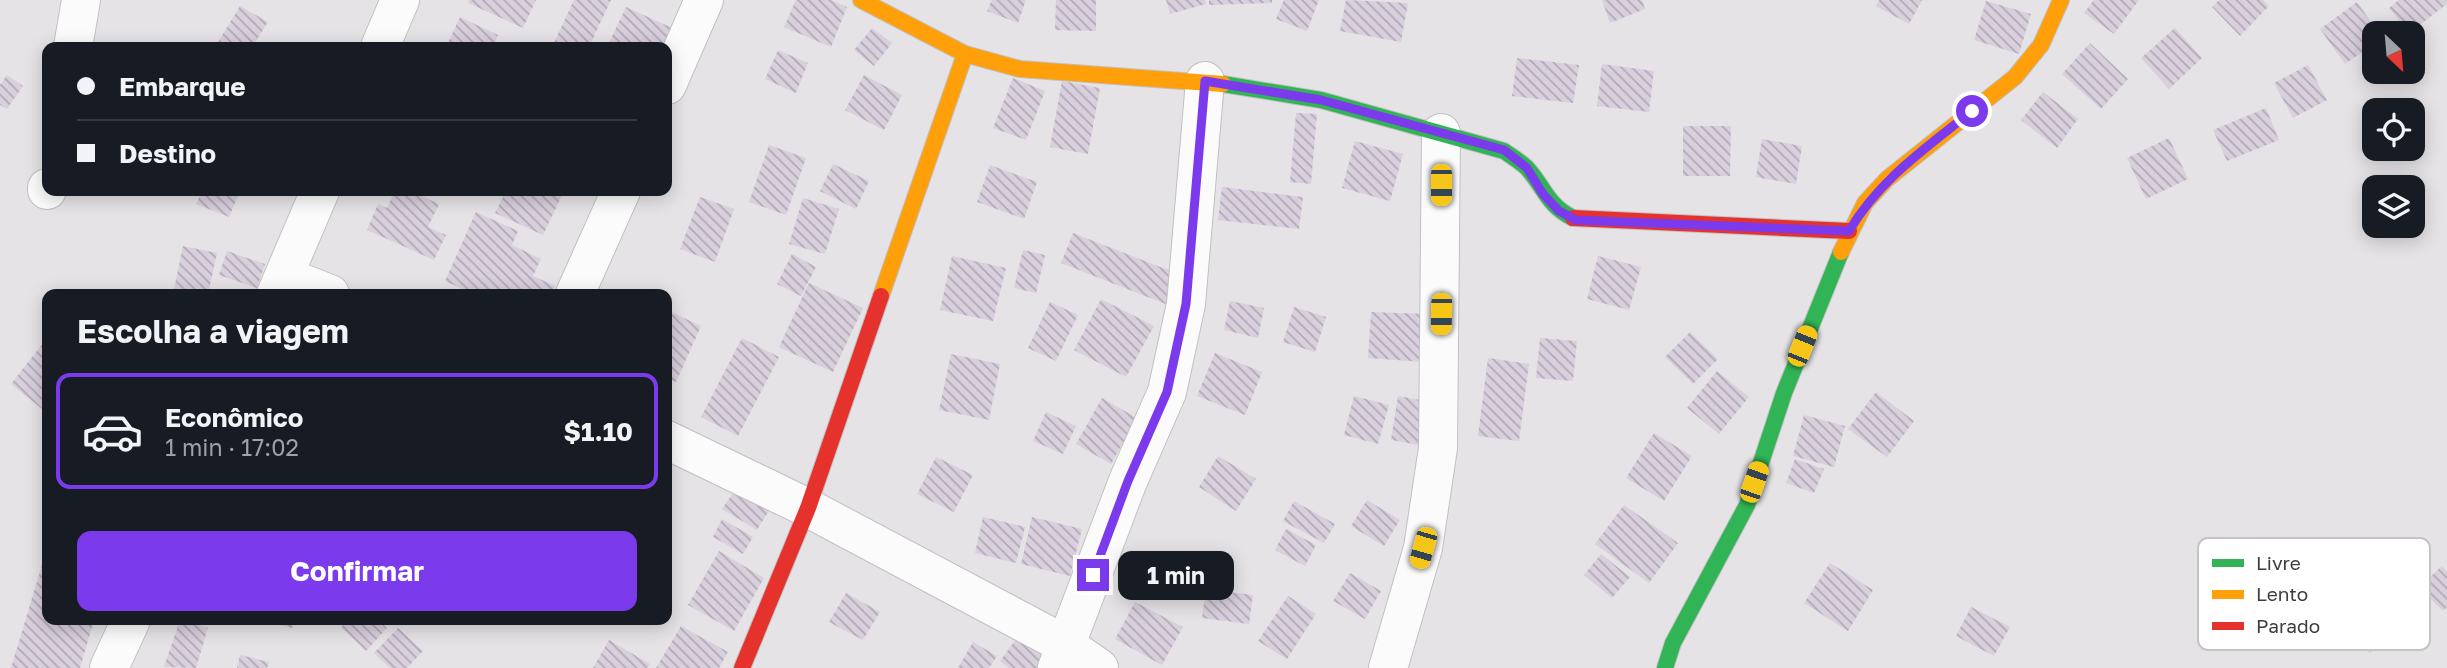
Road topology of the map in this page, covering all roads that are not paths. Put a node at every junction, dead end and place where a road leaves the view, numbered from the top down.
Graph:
1 (81, 0) edge
2 (400, 0) edge
3 (704, 0) edge
4 (861, 0) edge
5 (2061, 0) edge
6 (74, 42) edge
7 (382, 42) edge
8 (964, 54) junction
9 (672, 74) edge
10 (1205, 81) junction
11 (1441, 133) junction
12 (318, 196) edge
13 (619, 196) edge
14 (1849, 231) junction
15 (280, 285) edge
16 (302, 289) edge
17 (577, 289) edge
18 (672, 442) edge
19 (808, 508) junction
20 (129, 625) edge
21 (1062, 657) edge
22 (109, 668) edge
23 (741, 668) edge
24 (1098, 668) edge
25 (1388, 668) edge
26 (1665, 668) edge

1 - 6 street
2 - 7 street
3 - 9 street
4 - 8 street
5 - 14 street
8 - 10 street
8 - 19 street
10 - 11 street
10 - 21 street
11 - 14 street
11 - 25 street
12 - 15 street
13 - 17 street
14 - 26 street
15 - 16 street
18 - 19 street
19 - 21 street
19 - 23 street
20 - 22 street
21 - 24 street

